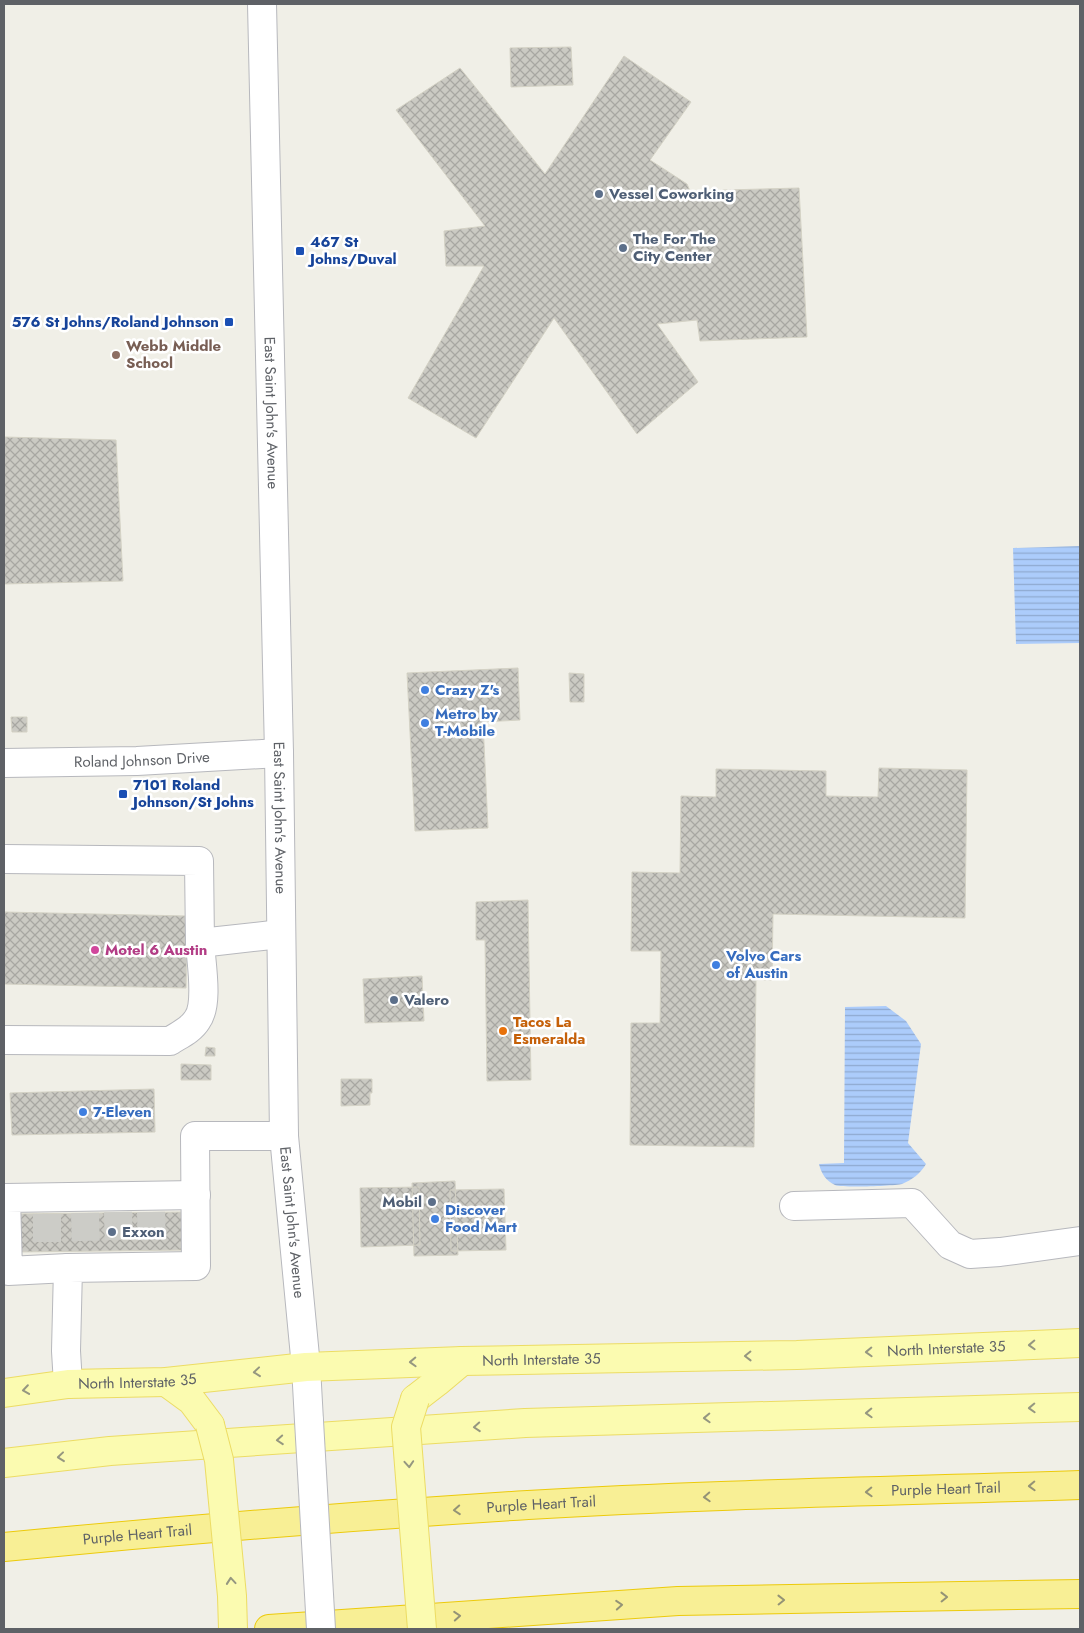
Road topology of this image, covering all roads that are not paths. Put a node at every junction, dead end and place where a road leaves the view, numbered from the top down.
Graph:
1 (262, 4) edge
2 (279, 753) junction
3 (4, 763) edge
4 (4, 859) edge
5 (281, 934) junction
6 (200, 943) junction
7 (4, 1040) edge
8 (284, 1136) junction
9 (196, 1195) junction
10 (794, 1206) dead end
11 (1080, 1241) edge
12 (67, 1261) junction
13 (1080, 1343) edge
14 (462, 1360) junction
15 (306, 1367) junction
16 (166, 1382) junction
17 (68, 1384) junction
18 (4, 1393) edge
19 (1080, 1406) edge
20 (4, 1463) edge
21 (1080, 1485) edge
22 (4, 1547) edge
23 (1080, 1594) edge
24 (233, 1629) edge
25 (269, 1629) edge
26 (321, 1629) edge
27 (422, 1629) edge

1 - 2 street, East Saint John's Avenue
2 - 3 street, Roland Johnson Drive
2 - 5 street, East Saint John's Avenue
4 - 6 street
5 - 6 street
5 - 8 street, East Saint John's Avenue
6 - 7 street
8 - 9 street
8 - 15 street, East Saint John's Avenue
9 - 12 street
9 - 12 street
10 - 11 street
12 - 17 street
13 -> 14 main road, North Interstate 35
14 -> 15 main road, North Interstate 35
14 -> 27 main road, bridge
15 -> 16 main road, North Interstate 35
15 - 26 street, East Saint John's Avenue, bridge
16 - 17 main road, North Interstate 35
24 -> 16 main road, bridge
17 -> 18 main road, North Interstate 35
19 -> 20 main road
21 -> 22 highway, Purple Heart Trail
25 -> 23 highway

